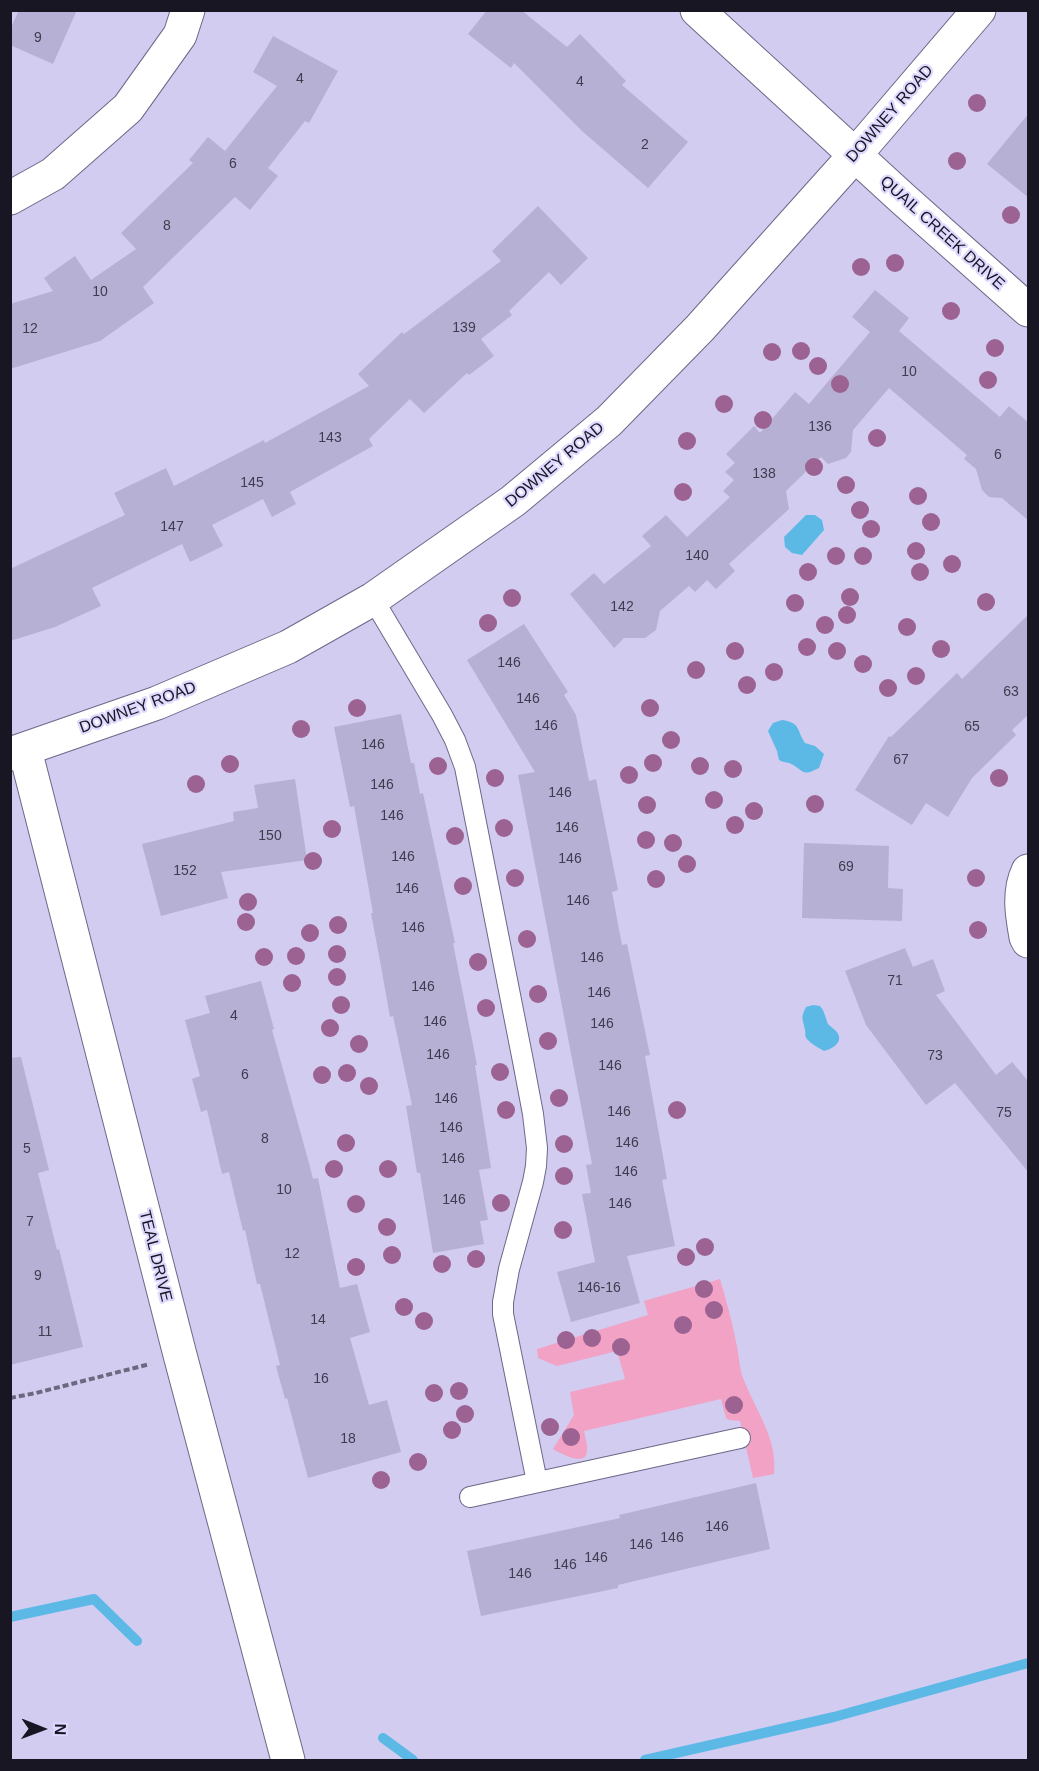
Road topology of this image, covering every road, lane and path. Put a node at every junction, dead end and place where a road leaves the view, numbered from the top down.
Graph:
1 (188, 10) edge
2 (697, 10) edge
3 (979, 10) edge
4 (855, 155) junction
5 (10, 198) edge
6 (1029, 310) edge
7 (373, 599) junction
8 (18, 752) edge
9 (1029, 871) edge
10 (1029, 941) edge
11 (180, 1355) junction
12 (10, 1398) edge
13 (740, 1438) dead end
14 (537, 1482) junction
15 (470, 1497) dead end
16 (288, 1761) edge

1 - 5 street
2 - 4 street, QUAIL CREEK DRIVE
3 - 4 street, DOWNEY ROAD
4 - 6 street, QUAIL CREEK DRIVE
4 - 7 street, DOWNEY ROAD
7 - 8 street, DOWNEY ROAD
7 - 14 lane
8 - 11 street, TEAL DRIVE
9 - 10 street
11 - 12 path
11 - 16 street, TEAL DRIVE
13 - 14 lane
14 - 15 lane

